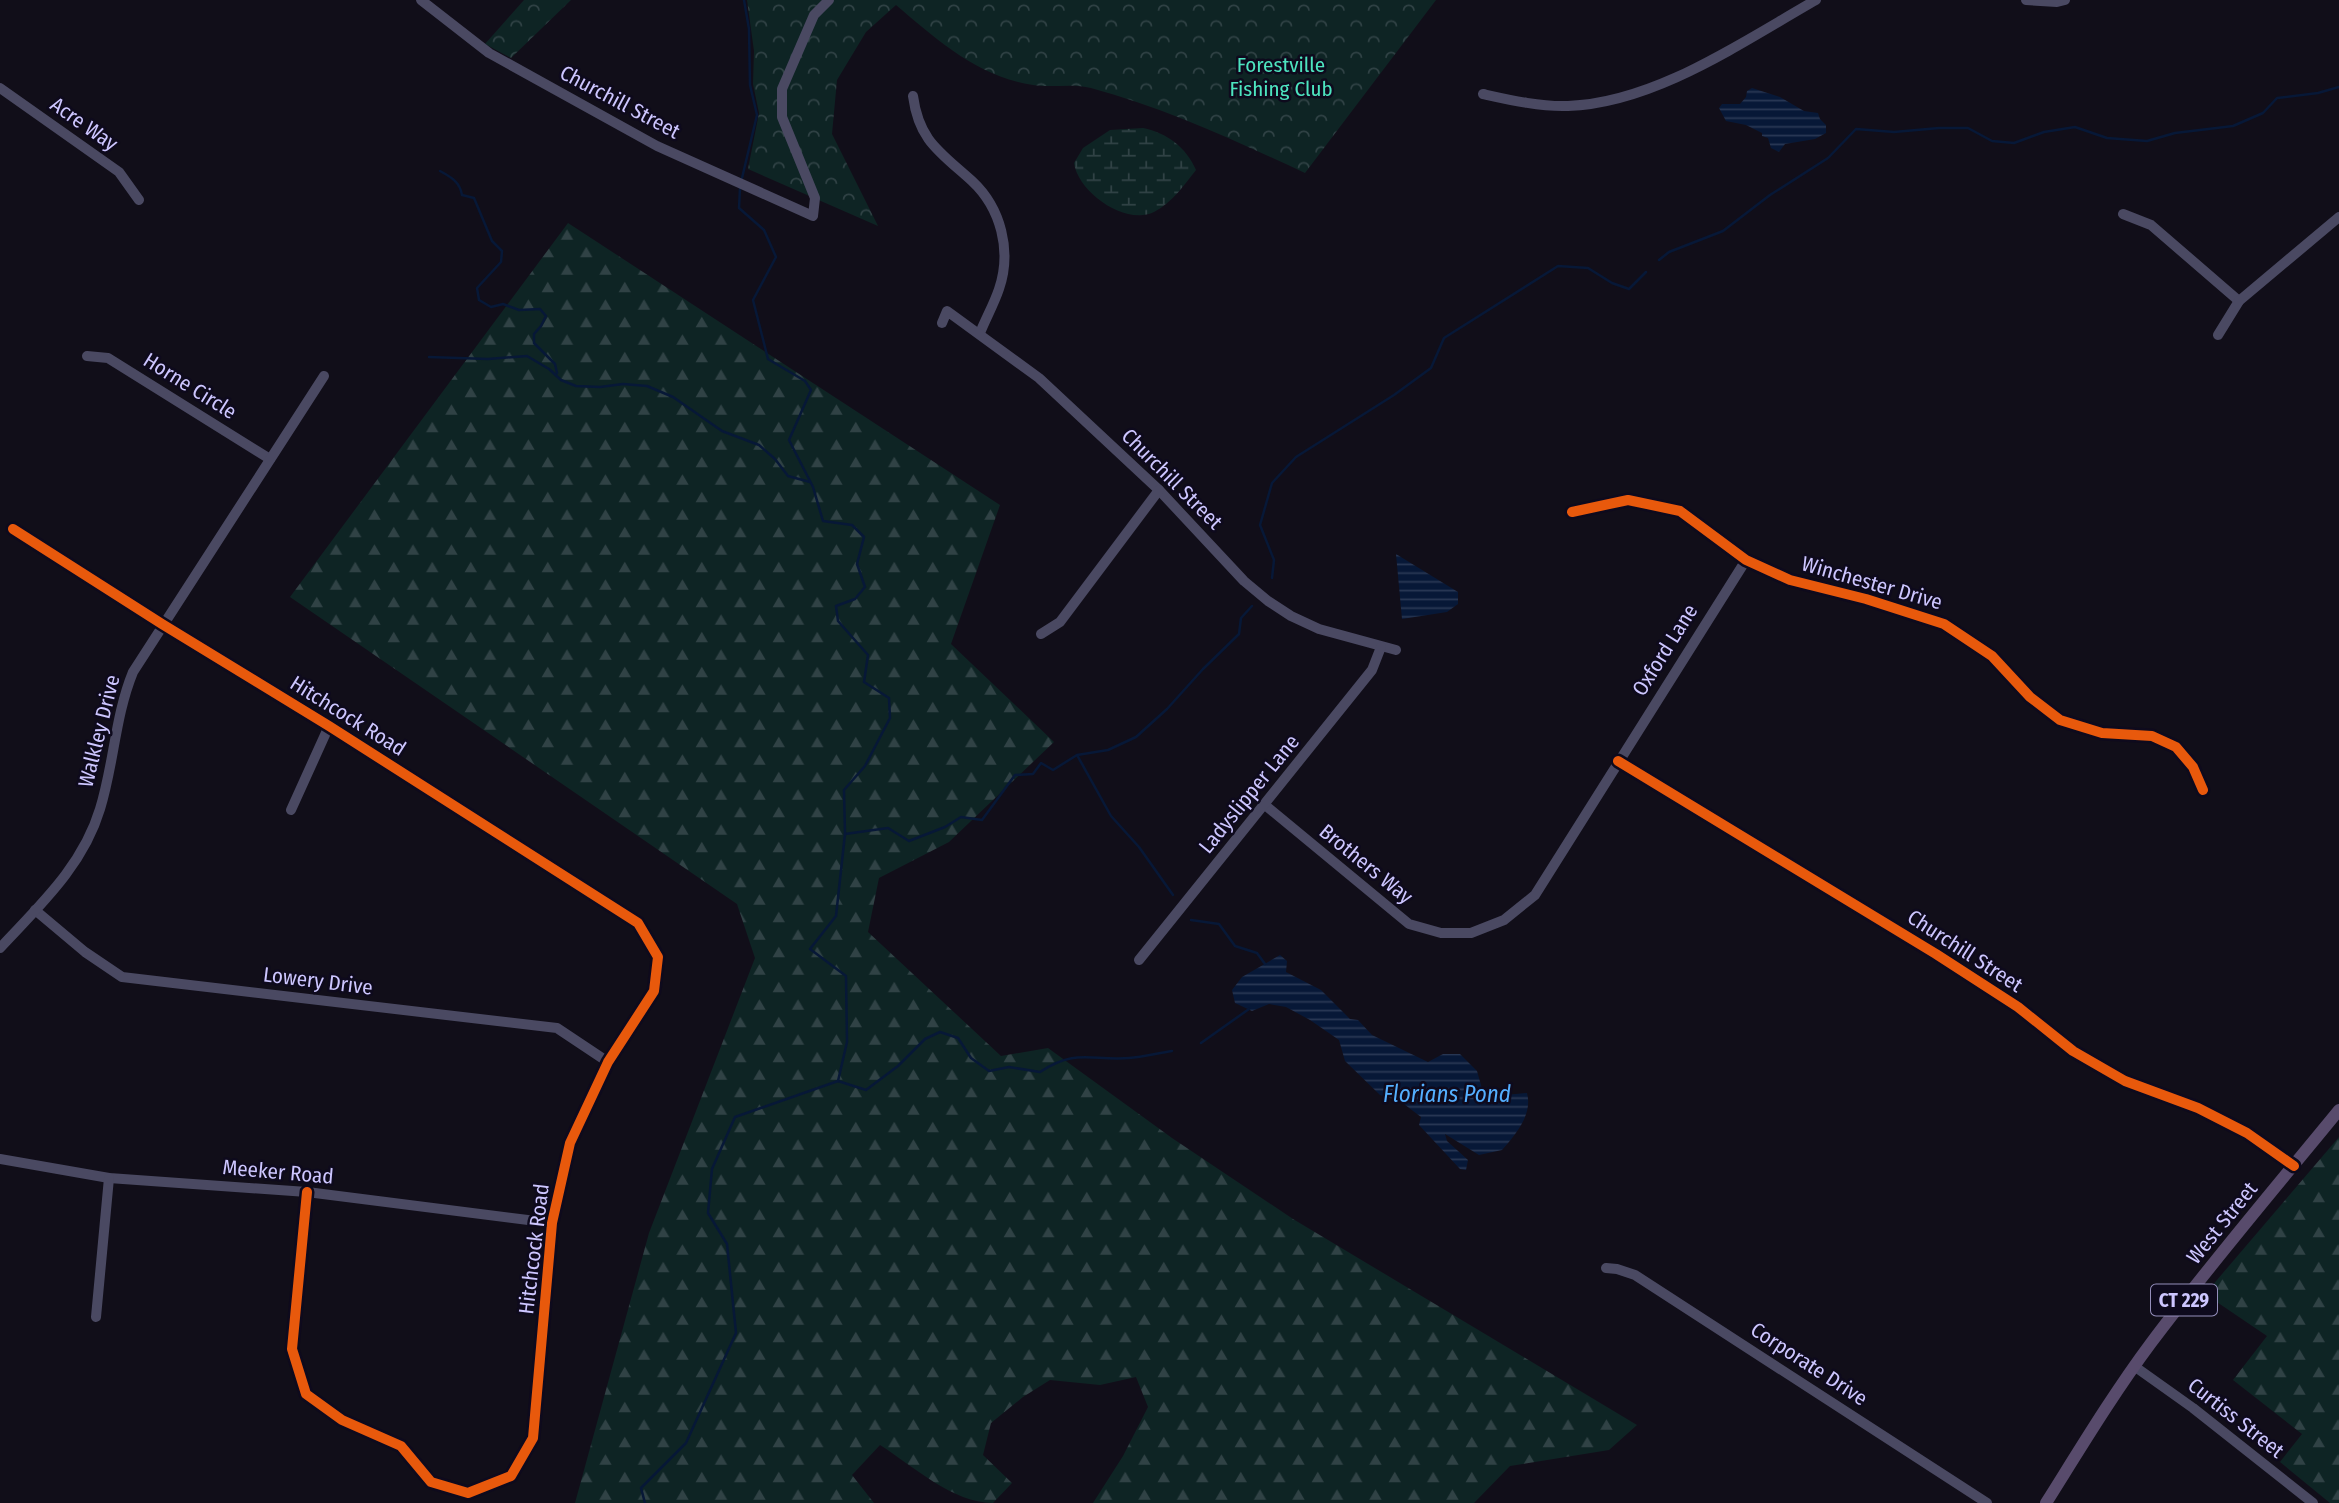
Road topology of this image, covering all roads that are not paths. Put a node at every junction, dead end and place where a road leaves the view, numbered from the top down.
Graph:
1 (421, 0) edge
2 (829, 0) edge
3 (1816, 0) edge
4 (2026, 0) edge
5 (2064, 0) edge
6 (0, 88) edge
7 (1483, 94) dead end
8 (913, 96) dead end
9 (139, 200) dead end
10 (2123, 214) dead end
11 (2339, 217) edge
12 (2239, 301) junction
13 (942, 323) dead end
14 (980, 333) junction
15 (2218, 335) dead end
16 (87, 356) dead end
17 (324, 376) dead end
18 (271, 458) junction
19 (1159, 490) junction
20 (1572, 512) dead end
21 (13, 529) dead end
22 (1746, 559) junction
23 (162, 624) junction
24 (1041, 634) dead end
25 (1381, 647) junction
26 (1396, 650) dead end
27 (329, 726) junction
28 (1618, 761) junction
29 (2203, 790) dead end
30 (1265, 806) junction
31 (291, 810) dead end
32 (35, 910) junction
33 (0, 948) edge
34 (1139, 960) dead end
35 (608, 1062) junction
36 (2339, 1110) edge
37 (0, 1159) edge
38 (2294, 1166) junction
39 (109, 1178) junction
40 (307, 1192) junction
41 (552, 1223) junction
42 (1606, 1268) dead end
43 (96, 1317) dead end
44 (2134, 1366) junction
45 (1987, 1503) edge
46 (2046, 1503) edge
47 (2313, 1503) edge

1 - 2 street, Churchill Street
3 - 7 street
4 - 5 street
6 - 9 street, Acre Way
8 - 14 street
10 - 12 street
11 - 12 street
12 - 15 street
13 - 14 street, Churchill Street
14 - 19 street, Churchill Street
16 - 18 street, Horne Circle
17 - 18 street, Walkley Drive
18 - 23 street, Walkley Drive
19 - 24 street
19 - 25 street, Churchill Street
20 - 22 street, Winchester Drive
21 - 23 street, Hitchcock Road
22 - 28 street, Oxford Lane
22 - 29 street, Winchester Drive
23 - 27 street, Hitchcock Road
23 - 32 street, Walkley Drive
25 - 26 street, Churchill Street
25 - 30 street, Ladyslipper Lane
27 - 31 street
27 - 35 street, Hitchcock Road
28 - 30 street, Brothers Way
28 - 38 street, Churchill Street
30 - 34 street, Ladyslipper Lane
32 - 33 street, Walkley Drive
32 - 35 street, Lowery Drive
35 - 41 street, Hitchcock Road
36 - 38 main road, West Street / CT 229
37 - 39 street, Meeker Road
38 - 44 main road, West Street / CT 229
39 - 40 street, Meeker Road
39 - 43 street
40 - 41 street, Meeker Road
40 - 41 street, Hitchcock Road
42 - 45 street, Corporate Drive
44 - 46 main road, West Street / CT 229
44 - 47 street, Curtiss Street

